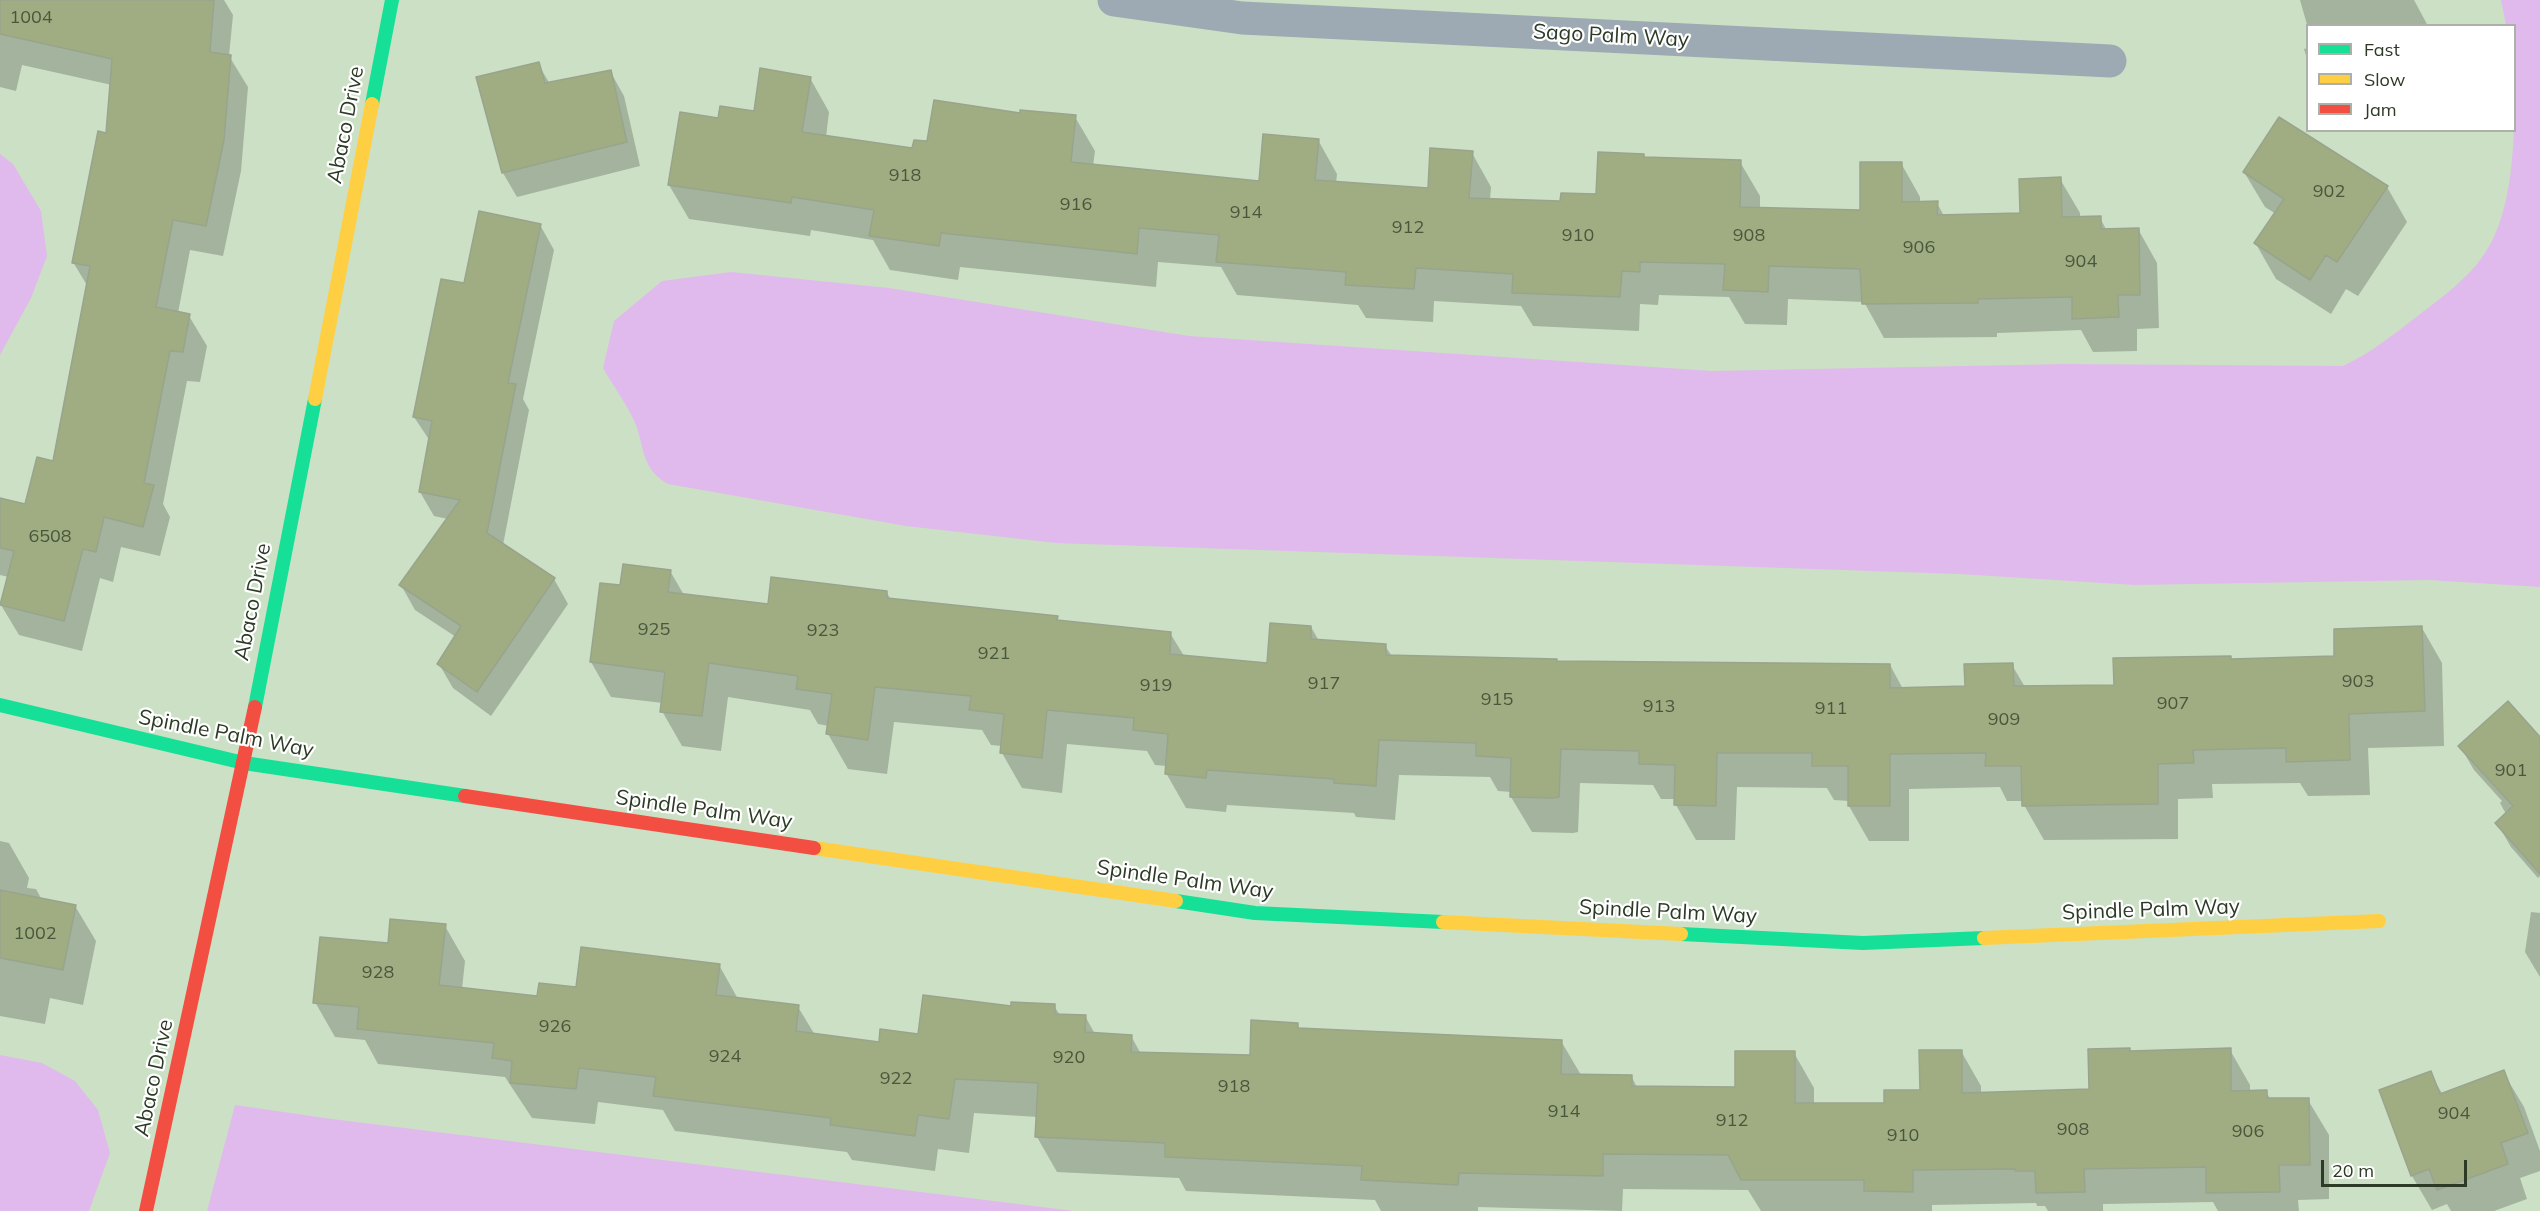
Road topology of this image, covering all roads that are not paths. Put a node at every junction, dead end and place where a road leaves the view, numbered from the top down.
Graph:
1 (392, 0) edge
2 (1114, 0) edge
3 (2110, 61) dead end
4 (0, 705) edge
5 (244, 763) junction
6 (2379, 921) dead end
7 (147, 1211) edge

1 - 5 street, Abaco Drive
2 - 3 street, Sago Palm Way
4 - 5 street, Spindle Palm Way
5 - 6 street, Spindle Palm Way
5 - 7 street, Abaco Drive

